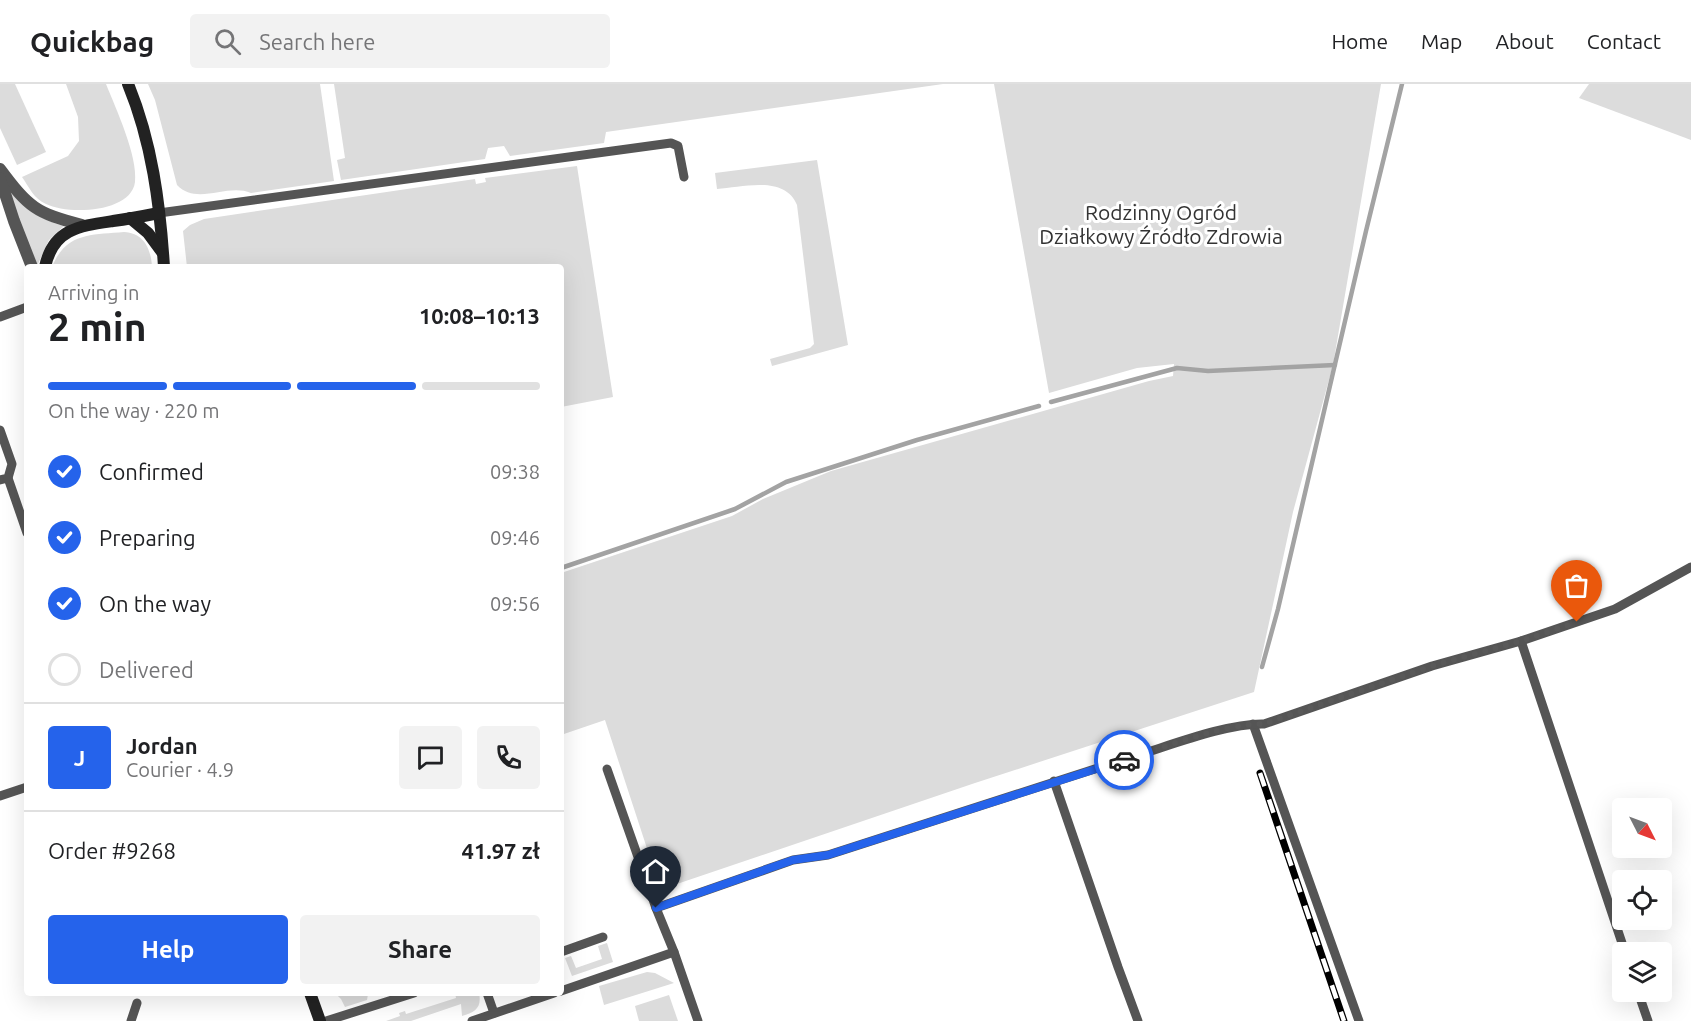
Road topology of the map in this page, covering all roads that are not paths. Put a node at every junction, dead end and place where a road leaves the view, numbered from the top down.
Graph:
1 (128, 84) edge
2 (0, 169) edge
3 (684, 177) dead end
4 (0, 178) edge
5 (159, 213) junction
6 (130, 218) junction
7 (82, 225) junction
8 (164, 261) edge
9 (31, 264) edge
10 (46, 264) edge
11 (24, 308) edge
12 (0, 317) edge
13 (0, 430) edge
14 (4, 479) edge
15 (24, 526) edge
16 (1691, 567) edge
17 (1521, 641) junction
18 (1253, 724) junction
19 (607, 769) dead end
20 (1054, 782) junction
21 (24, 787) edge
22 (0, 796) edge
23 (656, 908) junction
24 (603, 937) dead end
25 (1622, 942) edge
26 (564, 951) edge
27 (674, 952) junction
28 (564, 990) edge
29 (311, 996) edge
30 (376, 996) edge
31 (404, 996) edge
32 (488, 996) edge
33 (545, 996) edge
34 (1641, 1002) edge
35 (137, 1003) dead end
36 (379, 1004) junction
37 (494, 1013) junction
38 (131, 1021) edge
39 (320, 1021) edge
40 (326, 1021) edge
41 (472, 1021) edge
42 (698, 1021) edge
43 (1138, 1021) edge
44 (1359, 1021) edge
45 (1648, 1021) edge

1 - 5 street
2 - 7 street
3 - 5 lane
4 - 9 street
5 - 6 street
5 - 8 street
6 - 7 street
6 - 8 street
7 - 10 street
11 - 12 lane
13 - 14 lane
14 - 15 lane
16 - 17 lane
17 - 18 lane
17 - 25 lane
18 - 20 lane
18 - 44 lane
19 - 23 lane
20 - 23 lane
20 - 43 lane
21 - 22 lane
23 - 27 lane
24 - 26 lane
27 - 28 lane
27 - 42 lane
29 - 39 street
30 - 36 lane
31 - 36 lane
32 - 37 lane
33 - 37 lane
34 - 45 lane
35 - 38 lane
36 - 40 lane
37 - 41 lane

